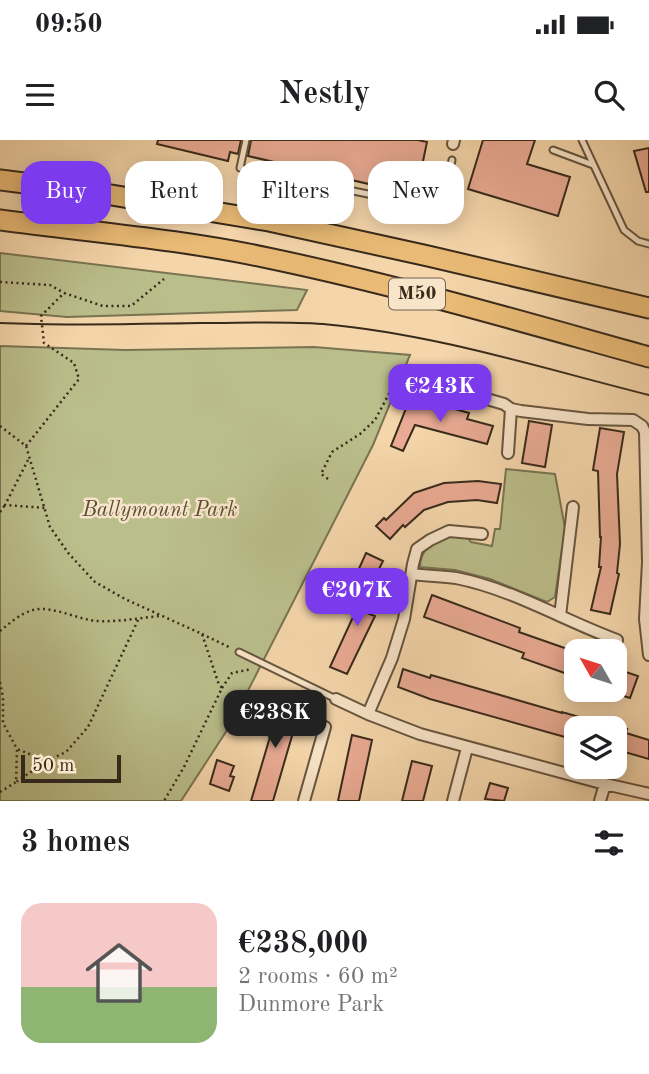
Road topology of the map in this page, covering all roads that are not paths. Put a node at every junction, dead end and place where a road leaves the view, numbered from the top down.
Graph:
1 (246, 140) edge
2 (582, 140) edge
3 (553, 150) dead end
4 (452, 160) dead end
5 (593, 165) junction
6 (0, 180) edge
7 (0, 220) edge
8 (649, 244) edge
9 (649, 309) edge
10 (649, 357) edge
11 (428, 378) dead end
12 (511, 408) junction
13 (508, 453) dead end
14 (573, 507) dead end
15 (482, 534) dead end
16 (412, 574) junction
17 (560, 617) junction
18 (614, 639) edge
19 (239, 652) road end
20 (649, 655) edge
21 (336, 699) joint
22 (368, 714) junction
23 (325, 727) dead end
24 (467, 748) junction
25 (605, 784) junction
26 (649, 793) edge
27 (304, 801) edge
28 (453, 801) edge
29 (600, 801) edge

1 - 4 lane
2 - 5 lane
3 - 5 lane
5 - 8 lane
6 - 9 highway, M50
7 - 10 highway, M50
11 - 12 street
12 - 13 street
12 - 20 street
14 - 17 street
15 - 16 street
16 - 17 street
16 - 22 street
17 - 18 street
19 - 21 lane
21 - 22 street
22 - 24 street
23 - 27 street
24 - 25 street
24 - 28 street
25 - 26 street
25 - 29 street

